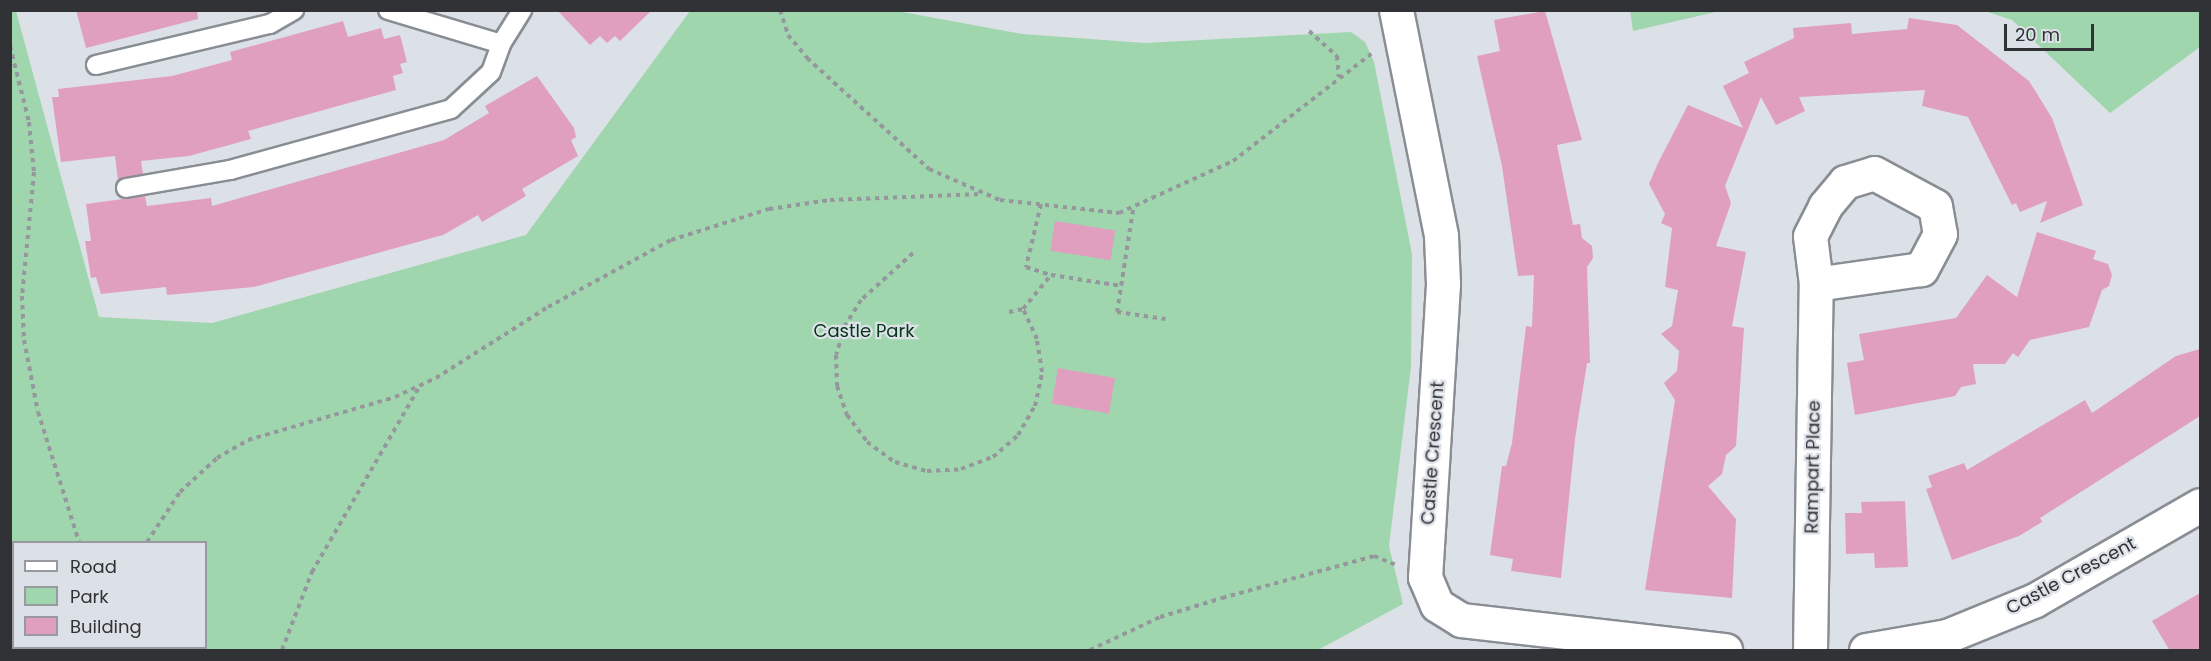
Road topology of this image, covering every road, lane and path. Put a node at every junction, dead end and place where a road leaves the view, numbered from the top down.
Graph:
1 (294, 10) edge
2 (388, 10) edge
3 (522, 10) edge
4 (780, 10) edge
5 (1396, 10) edge
6 (1310, 31) dead end
7 (501, 44) junction
8 (10, 46) edge
9 (1371, 54) dead end
10 (96, 65) dead end
11 (1339, 78) junction
12 (126, 188) dead end
13 (982, 194) junction
14 (1041, 204) junction
15 (1133, 210) junction
16 (913, 253) dead end
17 (1051, 275) junction
18 (1816, 284) dead end
19 (1122, 286) junction
20 (1023, 309) junction
21 (1009, 312) dead end
22 (1165, 320) dead end
23 (421, 385) junction
24 (2200, 505) edge
25 (78, 541) edge
26 (148, 541) edge
27 (1425, 577) junction
28 (282, 651) edge
29 (1090, 651) edge
30 (1725, 651) edge
31 (1810, 651) edge
32 (1866, 651) edge

1 - 10 lane
2 - 7 lane
3 - 7 lane
4 - 13 path
5 - 27 street, Castle Crescent
6 - 11 path
7 - 12 lane
8 - 25 path
9 - 11 path
11 - 15 path
13 - 14 path
13 - 23 path
14 - 15 path
14 - 17 path
15 - 19 path
16 - 20 path
17 - 19 path
17 - 20 path
18 - 31 street, Rampart Place
19 - 22 path
20 - 21 path
23 - 26 path
23 - 28 path
24 - 32 street, Castle Crescent
27 - 29 path
27 - 30 street, Castle Crescent

